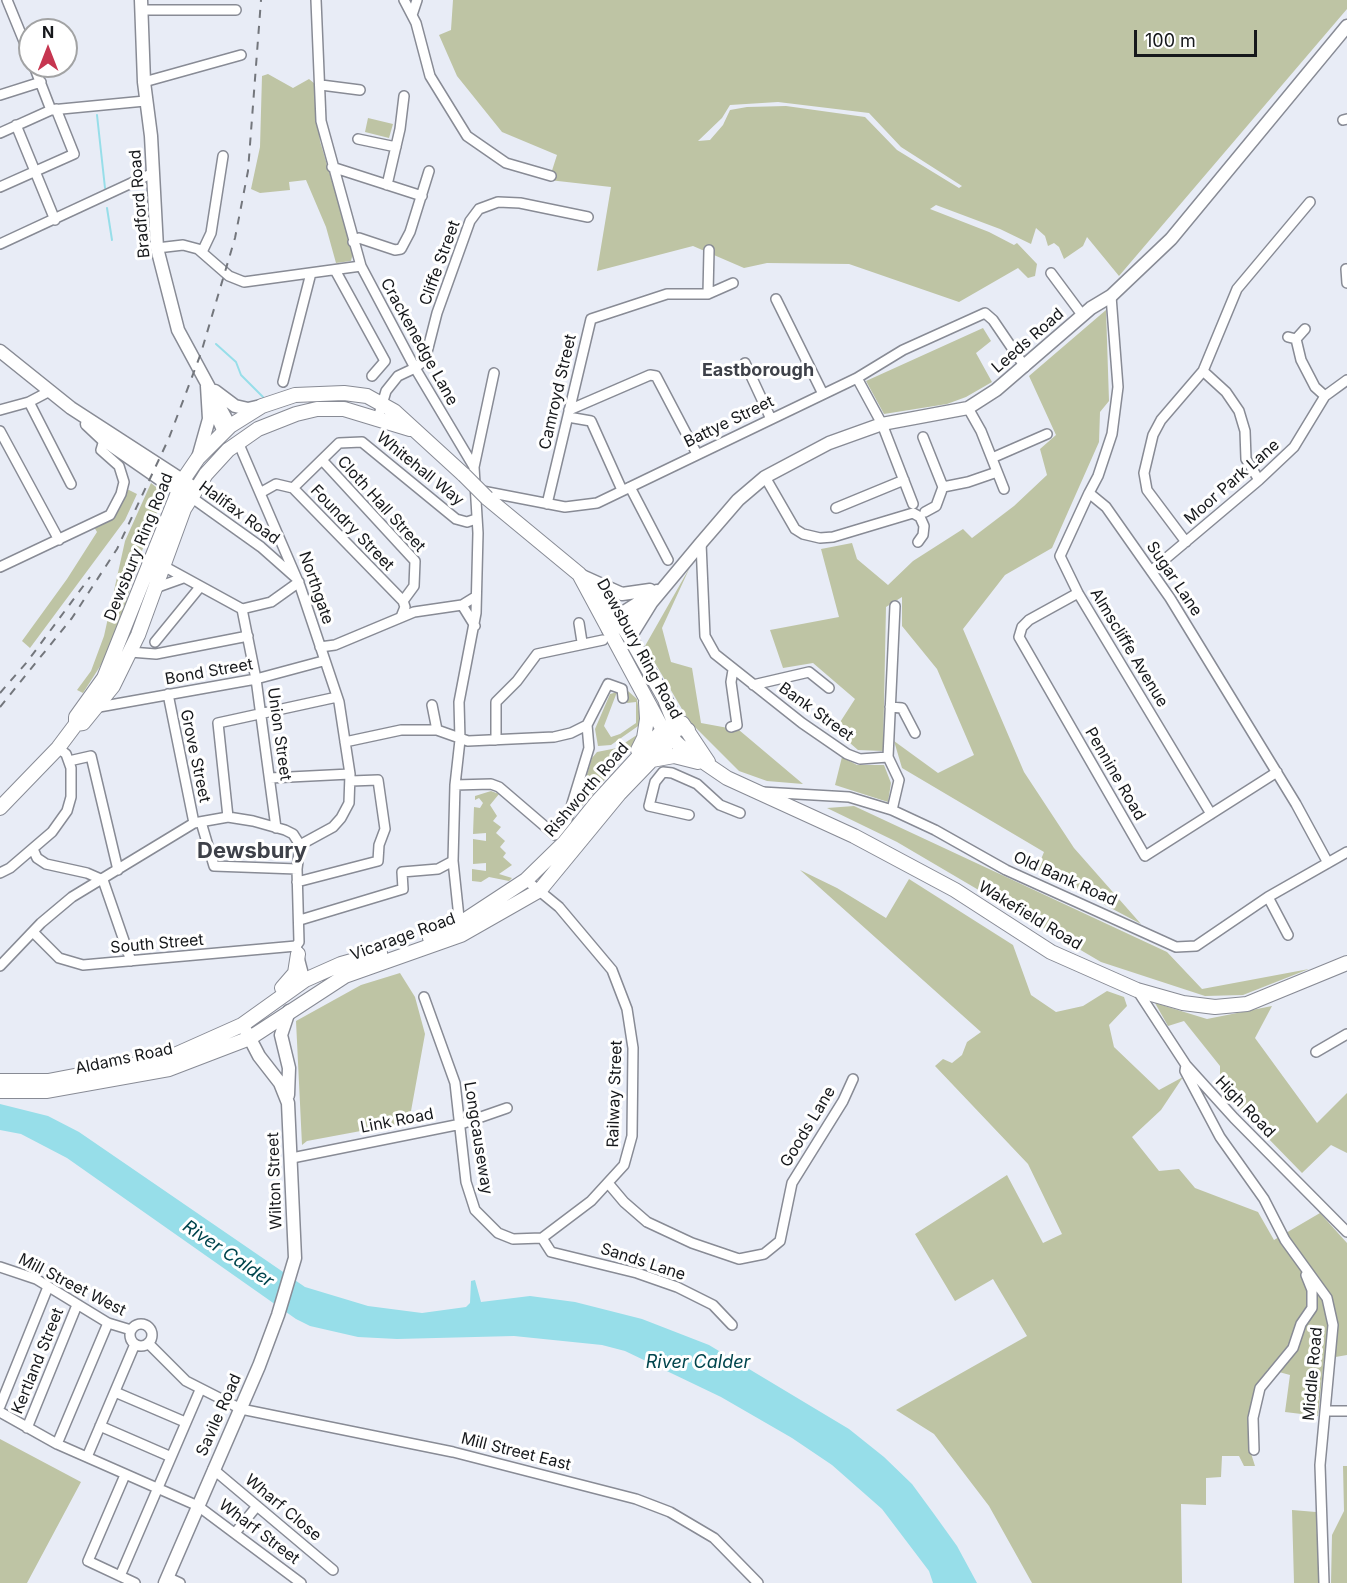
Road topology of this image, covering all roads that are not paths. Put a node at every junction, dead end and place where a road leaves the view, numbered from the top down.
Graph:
1 (7, 0) edge
2 (316, 0) edge
3 (404, 0) edge
4 (417, 0) edge
5 (141, 5) edge
6 (236, 10) dead end
7 (412, 15) junction
8 (1347, 26) edge
9 (18, 27) edge
10 (241, 55) dead end
11 (349, 77) dead end
12 (39, 78) edge
13 (41, 82) junction
14 (144, 82) junction
15 (321, 85) junction
16 (348, 89) junction
17 (360, 90) dead end
18 (0, 95) edge
19 (404, 96) dead end
20 (146, 101) junction
21 (54, 110) junction
22 (16, 125) junction
23 (0, 133) edge
24 (358, 139) dead end
25 (396, 147) junction
26 (223, 156) dead end
27 (332, 167) junction
28 (34, 171) junction
29 (429, 171) dead end
30 (153, 173) junction
31 (552, 176) dead end
32 (387, 185) junction
33 (0, 187) edge
34 (422, 196) junction
35 (1310, 202) dead end
36 (588, 217) dead end
37 (55, 220) junction
38 (353, 242) junction
39 (0, 244) edge
40 (157, 248) junction
41 (710, 250) dead end
42 (202, 252) junction
43 (361, 266) junction
44 (335, 270) junction
45 (1346, 270) edge
46 (311, 273) junction
47 (1051, 273) dead end
48 (1347, 282) edge
49 (1335, 284) dead end
50 (729, 287) dead end
51 (708, 294) junction
52 (1111, 296) junction
53 (776, 299) dead end
54 (1083, 316) junction
55 (1305, 329) dead end
56 (0, 351) edge
57 (745, 364) dead end
58 (1025, 367) junction
59 (415, 368) junction
60 (1203, 371) junction
61 (494, 373) dead end
62 (372, 376) dead end
63 (857, 378) junction
64 (1347, 380) edge
65 (283, 382) dead end
66 (208, 388) junction
67 (48, 392) junction
68 (823, 394) junction
69 (1325, 396) junction
70 (29, 402) junction
71 (382, 403) junction
72 (262, 406) junction
73 (2, 407) edge
74 (71, 408) junction
75 (968, 408) junction
76 (568, 413) junction
77 (378, 418) junction
78 (771, 419) junction
79 (882, 424) junction
80 (0, 431) edge
81 (415, 431) junction
82 (231, 433) junction
83 (1047, 434) dead end
84 (923, 437) dead end
85 (103, 443) junction
86 (697, 454) junction
87 (198, 458) junction
88 (992, 458) junction
89 (322, 460) junction
90 (469, 471) junction
91 (997, 472) junction
92 (765, 477) junction
93 (904, 480) junction
94 (1259, 480) junction
95 (71, 484) dead end
96 (943, 487) junction
97 (187, 489) junction
98 (292, 489) junction
99 (475, 489) junction
100 (626, 489) junction
101 (1004, 489) dead end
102 (260, 493) junction
103 (1089, 493) junction
104 (547, 504) junction
105 (913, 504) dead end
106 (836, 508) dead end
107 (926, 512) dead end
108 (476, 519) junction
109 (58, 540) junction
110 (918, 542) dead end
111 (1186, 542) junction
112 (701, 543) junction
113 (668, 560) dead end
114 (156, 562) junction
115 (0, 567) edge
116 (1151, 571) junction
117 (579, 574) junction
118 (183, 578) junction
119 (299, 582) junction
120 (666, 585) junction
121 (200, 587) junction
122 (155, 588) junction
123 (1078, 593) junction
124 (475, 597) junction
125 (403, 601) junction
126 (651, 603) junction
127 (462, 605) junction
128 (895, 606) dead end
129 (242, 609) junction
130 (401, 617) junction
131 (579, 623) dead end
132 (475, 626) junction
133 (612, 627) junction
134 (248, 636) junction
135 (630, 636) junction
136 (155, 642) dead end
137 (582, 642) junction
138 (320, 647) junction
139 (130, 652) junction
140 (323, 661) junction
141 (733, 670) junction
142 (256, 678) junction
143 (753, 685) junction
144 (829, 688) dead end
145 (168, 694) junction
146 (337, 697) junction
147 (623, 698) dead end
148 (646, 699) junction
149 (432, 705) dead end
150 (99, 706) junction
151 (890, 706) junction
152 (261, 714) junction
153 (76, 724) junction
154 (587, 725) junction
155 (731, 727) dead end
156 (437, 730) junction
157 (678, 732) junction
158 (915, 733) dead end
159 (460, 740) junction
160 (496, 740) junction
161 (345, 742) junction
162 (58, 748) junction
163 (888, 758) junction
164 (69, 761) junction
165 (651, 761) junction
166 (630, 765) junction
167 (711, 766) junction
168 (1277, 772) junction
169 (270, 778) junction
170 (350, 778) junction
171 (454, 785) junction
172 (753, 791) junction
173 (0, 808) edge
174 (892, 810) junction
175 (740, 813) dead end
176 (1211, 814) junction
177 (689, 815) dead end
178 (228, 818) junction
179 (197, 823) junction
180 (276, 828) junction
181 (300, 845) junction
182 (33, 849) junction
183 (1347, 852) edge
184 (453, 861) junction
185 (1329, 863) junction
186 (46, 864) junction
187 (14, 865) junction
188 (297, 869) junction
189 (118, 870) junction
190 (0, 873) edge
191 (103, 880) junction
192 (526, 880) junction
193 (297, 882) junction
194 (540, 890) junction
195 (1268, 897) junction
196 (300, 920) junction
197 (460, 929) junction
198 (33, 932) junction
199 (1288, 935) dead end
200 (297, 950) junction
201 (131, 961) junction
202 (1347, 963) edge
203 (0, 966) edge
204 (345, 976) junction
205 (305, 980) junction
206 (1137, 990) junction
207 (424, 998) dead end
208 (261, 1011) junction
209 (289, 1011) junction
210 (242, 1025) junction
211 (1347, 1034) edge
212 (250, 1038) junction
213 (1316, 1052) dead end
214 (1186, 1065) junction
215 (853, 1079) dead end
216 (0, 1081) edge
217 (0, 1091) edge
218 (288, 1103) junction
219 (507, 1108) dead end
220 (461, 1124) junction
221 (292, 1158) junction
222 (608, 1183) junction
223 (1347, 1232) edge
224 (543, 1238) junction
225 (1285, 1240) junction
226 (295, 1258) joint
227 (0, 1267) edge
228 (48, 1287) junction
229 (77, 1305) junction
230 (108, 1323) junction
231 (732, 1325) dead end
232 (131, 1330) junction
233 (148, 1343) junction
234 (135, 1344) junction
235 (200, 1390) junction
236 (115, 1392) junction
237 (0, 1406) edge
238 (241, 1409) junction
239 (1325, 1411) junction
240 (1347, 1411) edge
241 (0, 1412) edge
242 (185, 1422) junction
243 (100, 1426) junction
244 (27, 1428) junction
245 (57, 1444) junction
246 (1254, 1450) dead end
247 (169, 1456) junction
248 (87, 1457) junction
249 (213, 1469) junction
250 (125, 1475) junction
251 (158, 1488) junction
252 (198, 1506) junction
253 (256, 1506) junction
254 (235, 1533) junction
255 (333, 1570) dead end
256 (120, 1576) junction
257 (166, 1580) edge
258 (135, 1583) edge
259 (180, 1583) edge
260 (301, 1583) edge
261 (758, 1583) edge
262 (1324, 1583) edge

1 - 9 street
2 - 15 street, Crackenedge Lane
3 - 7 street
4 - 7 street
5 - 6 street
5 - 14 main road, Bradford Road
7 - 31 street
8 - 52 main road, Leeds Road
10 - 14 street
11 - 16 street
12 - 13 street
13 - 18 street
13 - 21 street
14 - 20 main road, Bradford Road
15 - 16 street
15 - 27 street, Crackenedge Lane
16 - 17 street
19 - 25 street
20 - 21 street
20 - 30 main road, Bradford Road
21 - 22 street
21 - 28 street
22 - 23 street
22 - 28 street
24 - 25 street
25 - 32 street
26 - 42 street
27 - 32 street
27 - 38 street, Crackenedge Lane
28 - 33 street
28 - 37 street
29 - 34 street
30 - 37 street
30 - 40 main road, Bradford Road
32 - 34 street
34 - 38 street
35 - 60 street
36 - 59 street, Cliffe Street
37 - 39 street
38 - 43 street, Crackenedge Lane
40 - 42 street
40 - 66 main road, Bradford Road
41 - 51 street
42 - 46 street
43 - 44 street
43 - 59 street, Crackenedge Lane
44 - 46 street
44 - 62 street
45 - 48 street
46 - 65 street
47 - 54 street
48 - 49 street
50 - 51 street, Camroyd Street
51 - 76 street, Camroyd Street
52 - 54 main road, Leeds Road
52 - 103 street
53 - 68 street
54 - 58 main road, Leeds Road
55 - 69 street
56 - 67 main road, Halifax Road
57 - 78 street
58 - 63 street, Battye Street
58 - 75 main road, Leeds Road
59 - 71 street, Cliffe Street
59 - 90 street, Crackenedge Lane
60 - 94 street
60 - 111 street
61 - 90 street
63 - 68 street, Battye Street
63 - 79 street
64 - 69 street, Moor Park Lane
66 - 72 main road
66 - 82 main road, Bradford Road
66 - 87 main road
67 - 70 street
67 - 74 main road, Halifax Road
68 - 78 street, Battye Street
69 - 94 street, Moor Park Lane
70 - 73 street
70 - 95 street
71 - 72 highway, Dewsbury Ring Road
71 - 77 street, Cliffe Street
71 - 81 highway, Dewsbury Ring Road
72 - 82 highway, Dewsbury Ring Road
74 - 85 main road, Halifax Road
74 - 97 main road, Halifax Road
75 - 79 main road, Leeds Road
75 - 88 street
76 - 86 street
76 - 100 street
76 - 104 street, Camroyd Street
77 - 81 highway, Dewsbury Ring Road
77 - 82 highway, Dewsbury Ring Road
78 - 86 street, Battye Street
79 - 92 main road, Leeds Road
79 - 93 street
80 - 109 street
81 - 90 highway, Dewsbury Ring Road
82 - 87 highway, Dewsbury Ring Road
82 - 97 highway, Dewsbury Ring Road
82 - 102 street, Bradford Road
83 - 88 street
84 - 96 street
85 - 97 main road, Halifax Road
85 - 109 street
86 - 100 street, Battye Street
87 - 97 highway, Dewsbury Ring Road
88 - 91 street
89 - 98 street, Whitehall Way
89 - 108 street, Whitehall Way
89 - 125 street, Cloth Hall Street
90 - 99 street, Crackenedge Lane
90 - 117 highway, Dewsbury Ring Road, bridge
91 - 96 street
91 - 101 street
92 - 110 street
92 - 112 main road, Leeds Road
93 - 105 street
93 - 106 street
94 - 111 street, Moor Park Lane
96 - 107 street
97 - 114 highway, Dewsbury Ring Road
97 - 119 street, Halifax Road
98 - 102 street, Foundry Street
98 - 125 street, Foundry Street
99 - 104 street, Battye Street
99 - 108 street, Crackenedge Lane
100 - 104 street, Battye Street
100 - 113 street
102 - 119 street, Northgate
103 - 116 street, Sugar Lane
103 - 123 street, Almscliffe Avenue
108 - 124 street, Crackenedge Lane
109 - 115 street
111 - 116 street, Moor Park Lane
112 - 120 main road, Leeds Road
112 - 141 street, Bank Street
114 - 118 street
114 - 122 highway, Dewsbury Ring Road
114 - 153 highway, Dewsbury Ring Road
116 - 168 street, Sugar Lane
117 - 120 main road
117 - 133 highway, Dewsbury Ring Road
118 - 121 street
118 - 122 street
119 - 129 street
119 - 138 street, Northgate
120 - 126 main road, Leeds Road
120 - 133 main road, Leeds Road
121 - 129 street
121 - 136 street
122 - 139 highway, Dewsbury Ring Road
123 - 176 street, Almscliffe Avenue
123 - 176 street, Pennine Road
124 - 127 street
124 - 132 street, Crackenedge Lane
125 - 130 street
126 - 133 main road, Leeds Road
126 - 135 main road, Leeds Road
127 - 130 street
127 - 132 street
128 - 151 street
129 - 134 street, Union Street
130 - 138 street
131 - 137 street
132 - 159 street, Crackenedge Lane
133 - 135 highway, Dewsbury Ring Road
133 - 137 street
133 - 148 highway, Dewsbury Ring Road
134 - 139 street
134 - 142 street, Union Street
135 - 157 highway, Dewsbury Ring Road
137 - 160 street
138 - 140 street, Northgate
139 - 150 highway, Dewsbury Ring Road
140 - 142 street, Bond Street
140 - 146 street, Northgate
141 - 143 street, Bank Street
141 - 155 street
142 - 145 street, Bond Street
142 - 152 street, Union Street
143 - 144 street
143 - 163 street, Bank Street
145 - 150 street, Bond Street
145 - 179 street, Grove Street
146 - 152 street
146 - 161 street, Northgate
147 - 154 street
148 - 157 highway, Dewsbury Ring Road
148 - 166 highway
149 - 156 street
150 - 153 highway, Dewsbury Ring Road
151 - 158 street
151 - 163 street
152 - 169 street, Union Street
152 - 178 street
153 - 162 highway
154 - 160 street
154 - 171 street
156 - 159 street
156 - 161 street
157 - 165 highway, Rishworth Road
157 - 166 highway, Rishworth Road
157 - 167 highway, Wakefield Road
157 - 167 highway, Wakefield Road
159 - 160 street
159 - 171 street
161 - 170 street, Northgate
162 - 164 street
162 - 173 highway
163 - 174 street
164 - 182 street
164 - 189 street
165 - 167 highway
165 - 194 highway, Rishworth Road
166 - 192 highway, Rishworth Road
167 - 172 highway, Wakefield Road
168 - 176 street, Pennine Road
168 - 185 street, Sugar Lane
169 - 170 street
169 - 180 street, Union Street
170 - 181 street
170 - 193 street
171 - 184 street
172 - 174 street, Old Bank Road
172 - 206 highway, Wakefield Road
174 - 195 street, Old Bank Road
175 - 177 street
178 - 179 street
178 - 180 street
179 - 188 street, Grove Street
179 - 189 street
180 - 181 street
181 - 188 street
182 - 186 street
182 - 187 street
183 - 185 street, Old Bank Road
184 - 196 street
184 - 197 street
185 - 195 street, Old Bank Road
186 - 187 street
186 - 191 street
187 - 190 street
188 - 193 street
189 - 191 street
191 - 198 street
191 - 201 street
192 - 194 street, Railway Street
192 - 197 highway, Vicarage Road
193 - 196 street
194 - 197 highway, Vicarage Road
194 - 222 street, Railway Street
195 - 199 street
196 - 200 street
197 - 204 highway, Vicarage Road
197 - 205 highway, Vicarage Road
198 - 201 street, South Street
198 - 203 street
200 - 201 street, South Street
200 - 205 street
200 - 208 highway
202 - 206 highway, Wakefield Road
204 - 205 highway
204 - 209 highway, Vicarage Road
205 - 208 highway, Vicarage Road
206 - 214 street, High Road
207 - 220 street, Longcauseway
208 - 210 highway, Vicarage Road
209 - 212 highway, Vicarage Road
209 - 218 main road, Wilton Street
210 - 212 main road, Wilton Street
210 - 216 highway, Aldams Road
211 - 213 street
212 - 217 highway, Aldams Road
212 - 218 main road, Wilton Street
214 - 223 street, High Road
214 - 225 street, Middle Road
215 - 222 street, Goods Lane
218 - 221 main road, Wilton Street
219 - 220 street, Link Road
220 - 221 street, Link Road
220 - 224 street, Longcauseway
221 - 226 main road, Wilton Street
222 - 224 street, Railway Street
224 - 231 street, Sands Lane
225 - 239 street, Middle Road
225 - 246 street
226 - 238 main road, Savile Road
227 - 228 street, Mill Street West
228 - 229 street, Mill Street West
228 - 237 street
229 - 230 street, Mill Street West
229 - 244 street, Kertland Street
230 - 232 street, Mill Street West
230 - 245 street
232 - 233 street, Mill Street West
232 - 234 street, Mill Street West
233 - 234 street
233 - 235 street, Mill Street West
234 - 236 street
235 - 238 street, Mill Street West
235 - 242 street
236 - 242 street
236 - 243 street
238 - 249 main road, Savile Road
238 - 261 street, Mill Street East
239 - 240 street
239 - 262 street, Middle Road
241 - 244 street, Wharf Street
242 - 247 street
243 - 247 street
243 - 248 street
244 - 245 street, Wharf Street
245 - 248 street, Wharf Street
247 - 251 street
248 - 250 street, Wharf Street
249 - 252 main road, Savile Road
249 - 253 street, Wharf Close
250 - 251 street, Wharf Street
250 - 256 street
251 - 252 street, Wharf Street
251 - 256 street
252 - 254 street, Wharf Street
252 - 257 main road, Savile Road
253 - 254 street
253 - 255 street, Wharf Close
254 - 260 street, Wharf Street
256 - 258 street
257 - 259 street

